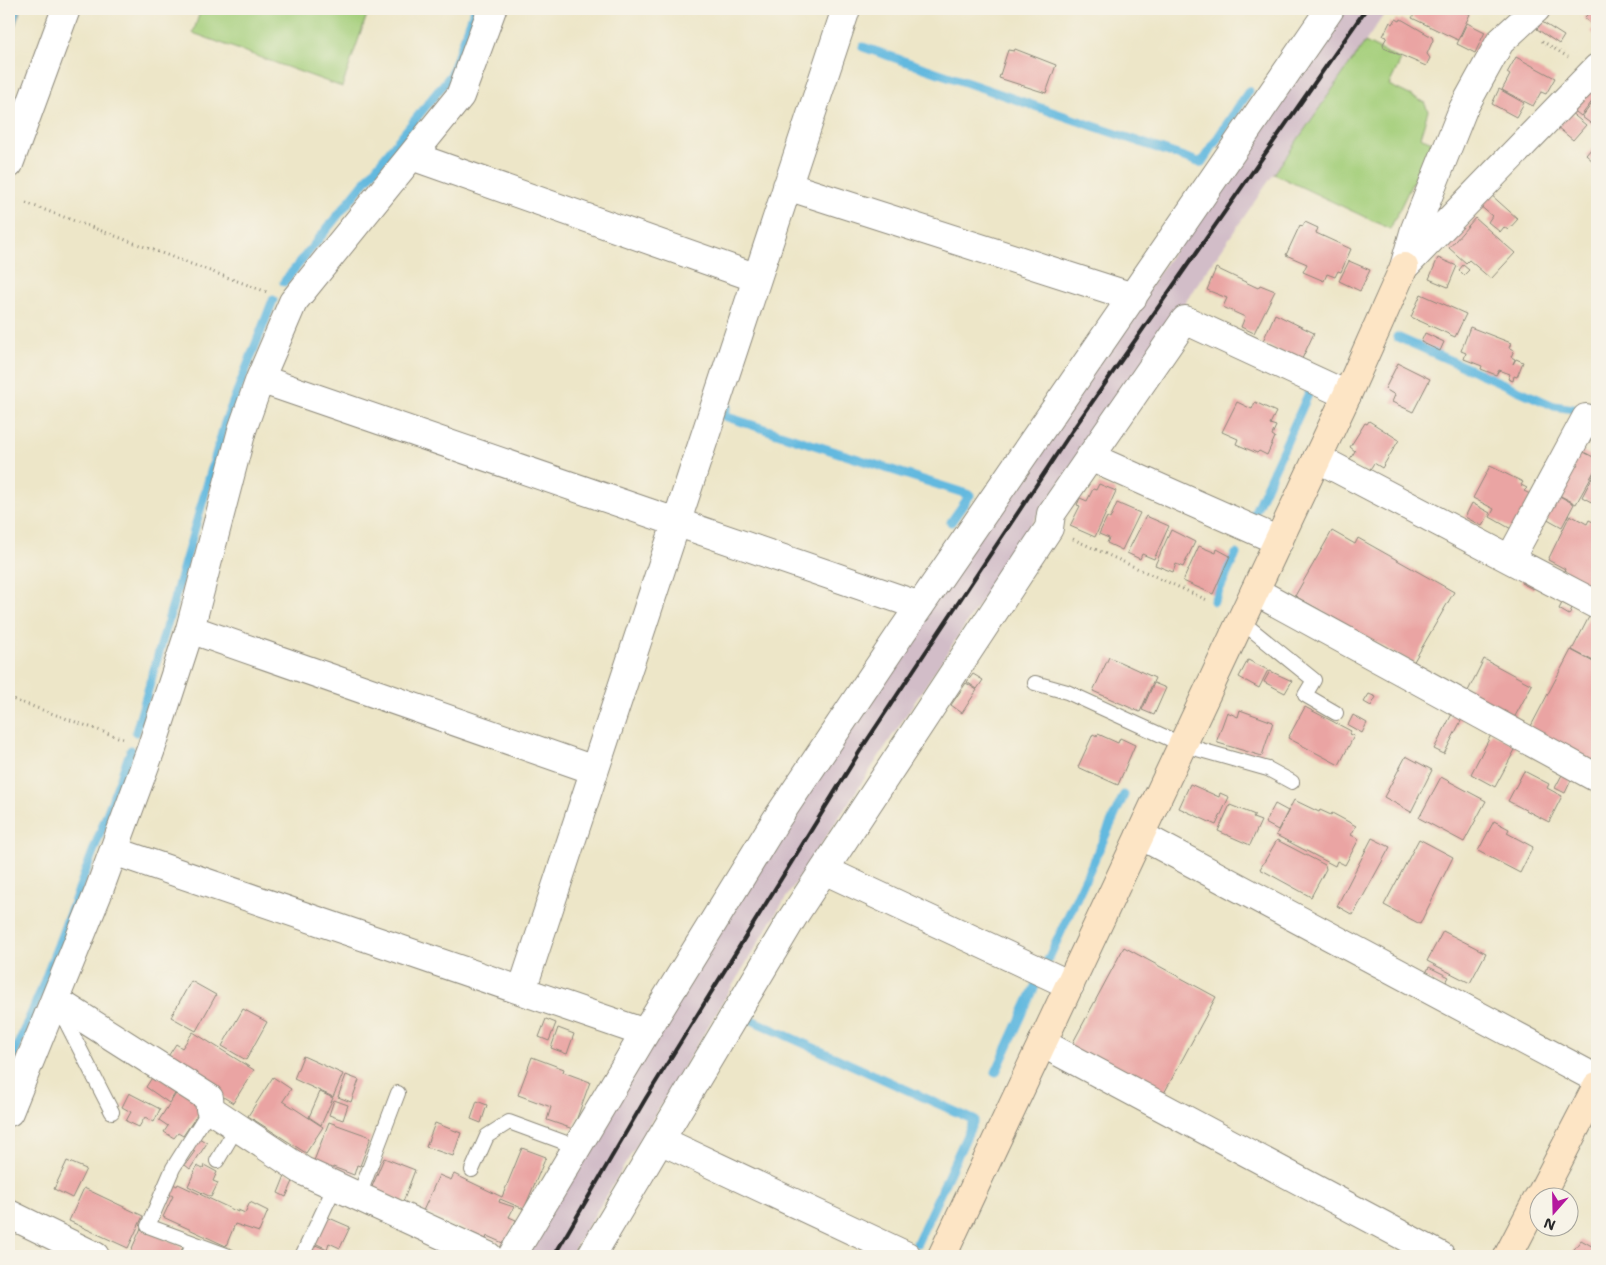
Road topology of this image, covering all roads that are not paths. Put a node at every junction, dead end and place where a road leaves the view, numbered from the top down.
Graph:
1 (66, 9) edge
2 (492, 9) edge
3 (846, 9) edge
4 (1330, 9) edge
5 (1527, 18) edge
6 (1595, 70) edge
7 (412, 156) junction
8 (9, 164) edge
9 (787, 186) junction
10 (1404, 267) junction
11 (757, 278) junction
12 (1134, 297) junction
13 (260, 379) junction
14 (1347, 395) junction
15 (1586, 418) dead end
16 (1090, 457) junction
17 (1318, 458) junction
18 (676, 524) junction
19 (1279, 541) junction
20 (1510, 559) junction
21 (1255, 591) junction
22 (1597, 605) edge
23 (920, 606) junction
24 (1241, 621) junction
25 (190, 629) junction
26 (1035, 683) dead end
27 (1336, 713) dead end
28 (1183, 745) junction
29 (594, 770) junction
30 (1597, 778) edge
31 (1292, 782) dead end
32 (1140, 835) junction
33 (114, 850) junction
34 (824, 870) junction
35 (1070, 985) junction
36 (522, 990) junction
37 (55, 1000) junction
38 (645, 1033) junction
39 (1042, 1043) junction
40 (1597, 1079) edge
41 (1597, 1086) edge
42 (398, 1093) dead end
43 (210, 1109) junction
44 (9, 1112) edge
45 (112, 1112) dead end
46 (237, 1127) junction
47 (660, 1140) junction
48 (577, 1147) junction
49 (217, 1161) dead end
50 (472, 1170) dead end
51 (1543, 1188) edge
52 (347, 1191) junction
53 (9, 1214) edge
54 (1528, 1217) edge
55 (191, 1250) edge
56 (95, 1256) edge
57 (229, 1256) edge
58 (302, 1256) edge
59 (488, 1256) edge
60 (512, 1256) edge
61 (591, 1256) edge
62 (907, 1256) edge
63 (942, 1256) edge
64 (1440, 1256) edge
65 (1508, 1256) edge

1 - 8 street
2 - 7 street
3 - 9 street
4 - 12 street
5 - 10 street
6 - 10 street
7 - 11 street
7 - 13 street
9 - 11 street
9 - 12 street
10 - 14 street
11 - 18 street
12 - 23 street
13 - 18 street
13 - 25 street
14 - 16 street
14 - 17 street
15 - 20 street
16 - 19 street
16 - 34 street
17 - 19 street
17 - 20 street
18 - 23 street
18 - 29 street
19 - 21 street
20 - 22 street
21 - 24 street
21 - 30 street
23 - 38 street
24 - 27 lane
24 - 28 street
25 - 29 street
25 - 33 street
26 - 28 lane
28 - 31 lane
28 - 32 street
29 - 36 street
32 - 35 street
32 - 40 street
33 - 36 street
33 - 37 street
34 - 35 street
34 - 47 street
35 - 39 street
36 - 38 street
37 - 43 street
37 - 44 street
37 - 45 lane
38 - 48 street
39 - 63 street
39 - 64 street
41 - 51 street
42 - 52 lane
43 - 46 street
43 - 55 lane
46 - 49 lane
46 - 52 street
47 - 61 street
47 - 62 street
48 - 50 lane
48 - 60 street
52 - 58 lane
52 - 59 street
53 - 56 street
54 - 65 street
55 - 57 lane

